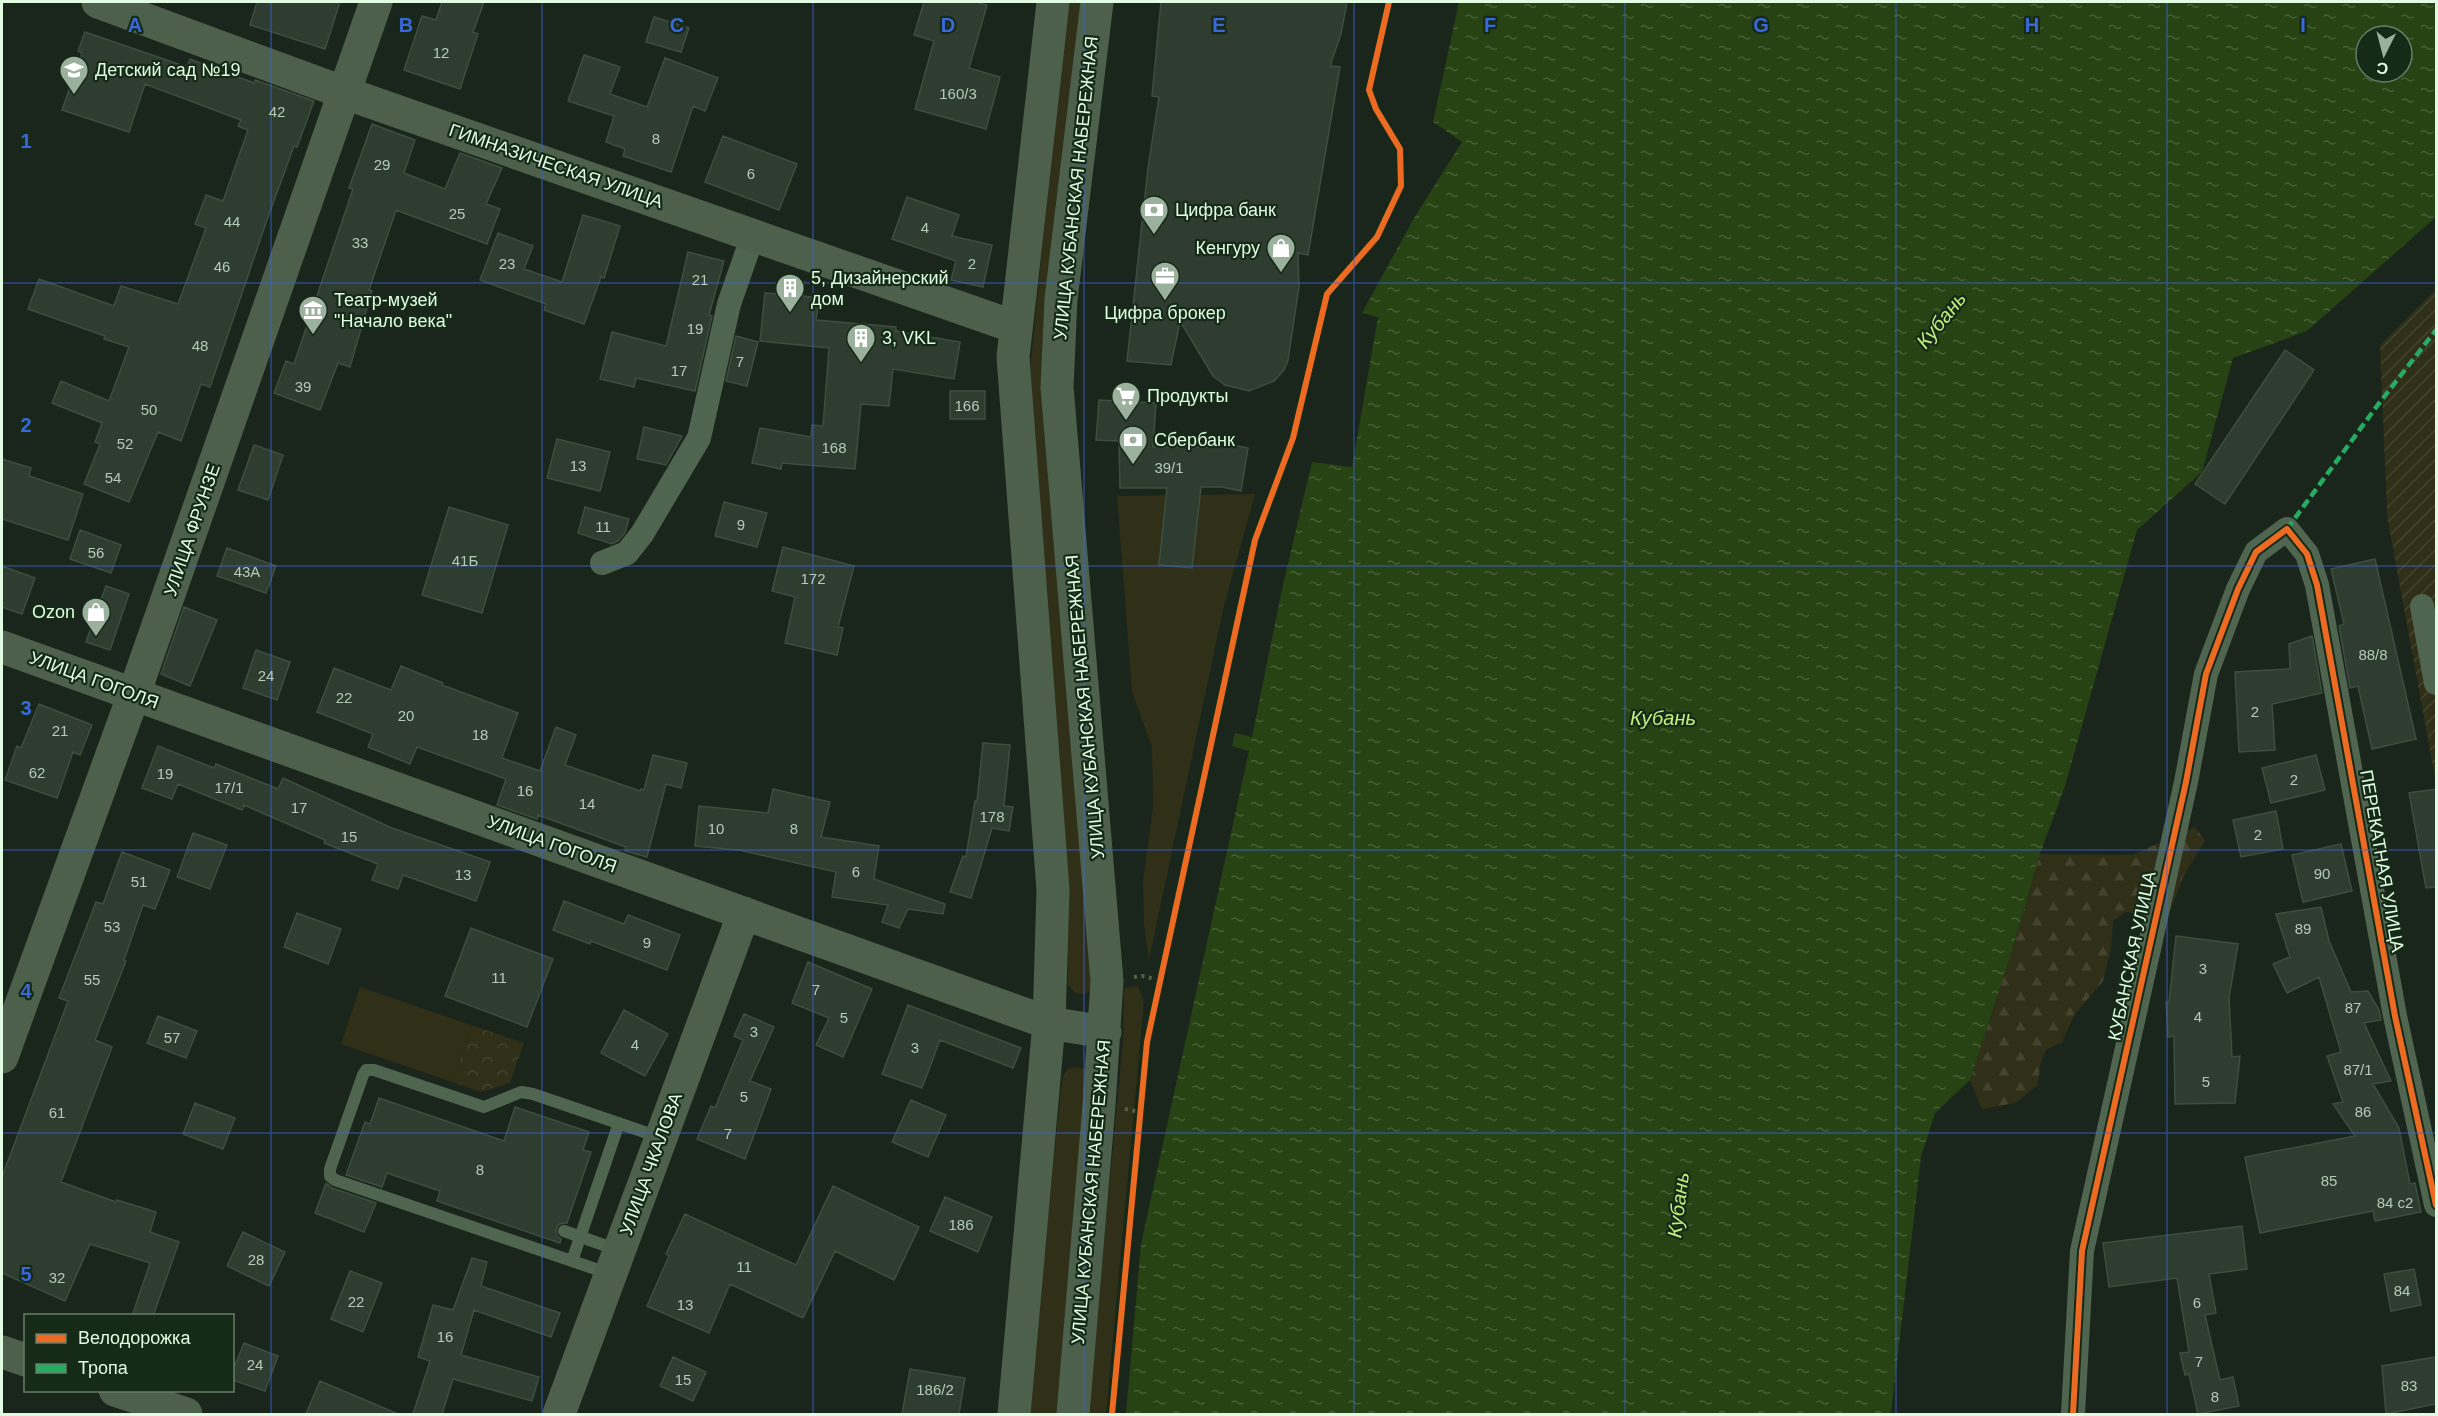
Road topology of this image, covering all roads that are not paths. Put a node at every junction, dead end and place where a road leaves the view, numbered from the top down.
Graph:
1 (98, 2) edge
2 (376, 2) edge
3 (1053, 2) edge
4 (1097, 2) edge
5 (345, 93) junction
6 (753, 235) junction
7 (1015, 327) junction
8 (2287, 529) joint
9 (602, 562) dead end
10 (2422, 606) dead end
11 (2, 647) edge
12 (2436, 683) edge
13 (134, 694) junction
14 (744, 913) junction
15 (1049, 1023) junction
16 (1105, 1032) junction
17 (2, 1057) edge
18 (619, 1123) junction
19 (661, 1137) junction
20 (2436, 1205) edge
21 (564, 1231) dead end
22 (580, 1237) junction
23 (572, 1261) junction
24 (615, 1262) junction
25 (2, 1352) edge
26 (24, 1359) edge
27 (121, 1392) edge
28 (186, 1414) edge
29 (559, 1414) edge
30 (1014, 1414) edge
31 (1073, 1414) edge
32 (2073, 1414) edge

1 - 5 street, ГИМНАЗИЧЕСКАЯ УЛИЦА
2 - 5 street, УЛИЦА ФРУНЗЕ
3 - 7 street
4 - 16 street, УЛИЦА КУБАНСКАЯ НАБЕРЕЖНАЯ
5 - 6 street, ГИМНАЗИЧЕСКАЯ УЛИЦА
5 - 13 street, УЛИЦА ФРУНЗЕ
6 - 7 street, ГИМНАЗИЧЕСКАЯ УЛИЦА
6 - 9 street
7 - 15 street
8 - 20 street, ПЕРЕКАТНАЯ УЛИЦА
8 - 32 street, КУБАНСКАЯ УЛИЦА
10 - 12 street
11 - 13 street, УЛИЦА ГОГОЛЯ
13 - 14 street, УЛИЦА ГОГОЛЯ
13 - 17 street, УЛИЦА ФРУНЗЕ
14 - 15 street, УЛИЦА ГОГОЛЯ
14 - 19 street, УЛИЦА ЧКАЛОВА
15 - 16 street, УЛИЦА ГОГОЛЯ
15 - 30 street
16 - 31 street, УЛИЦА КУБАНСКАЯ НАБЕРЕЖНАЯ
18 - 19 lane
18 - 22 lane
18 - 23 lane
19 - 24 street, УЛИЦА ЧКАЛОВА
21 - 22 lane
22 - 23 lane
22 - 24 lane
23 - 24 lane
24 - 29 street, УЛИЦА ЧКАЛОВА
25 - 26 street
27 - 28 street

